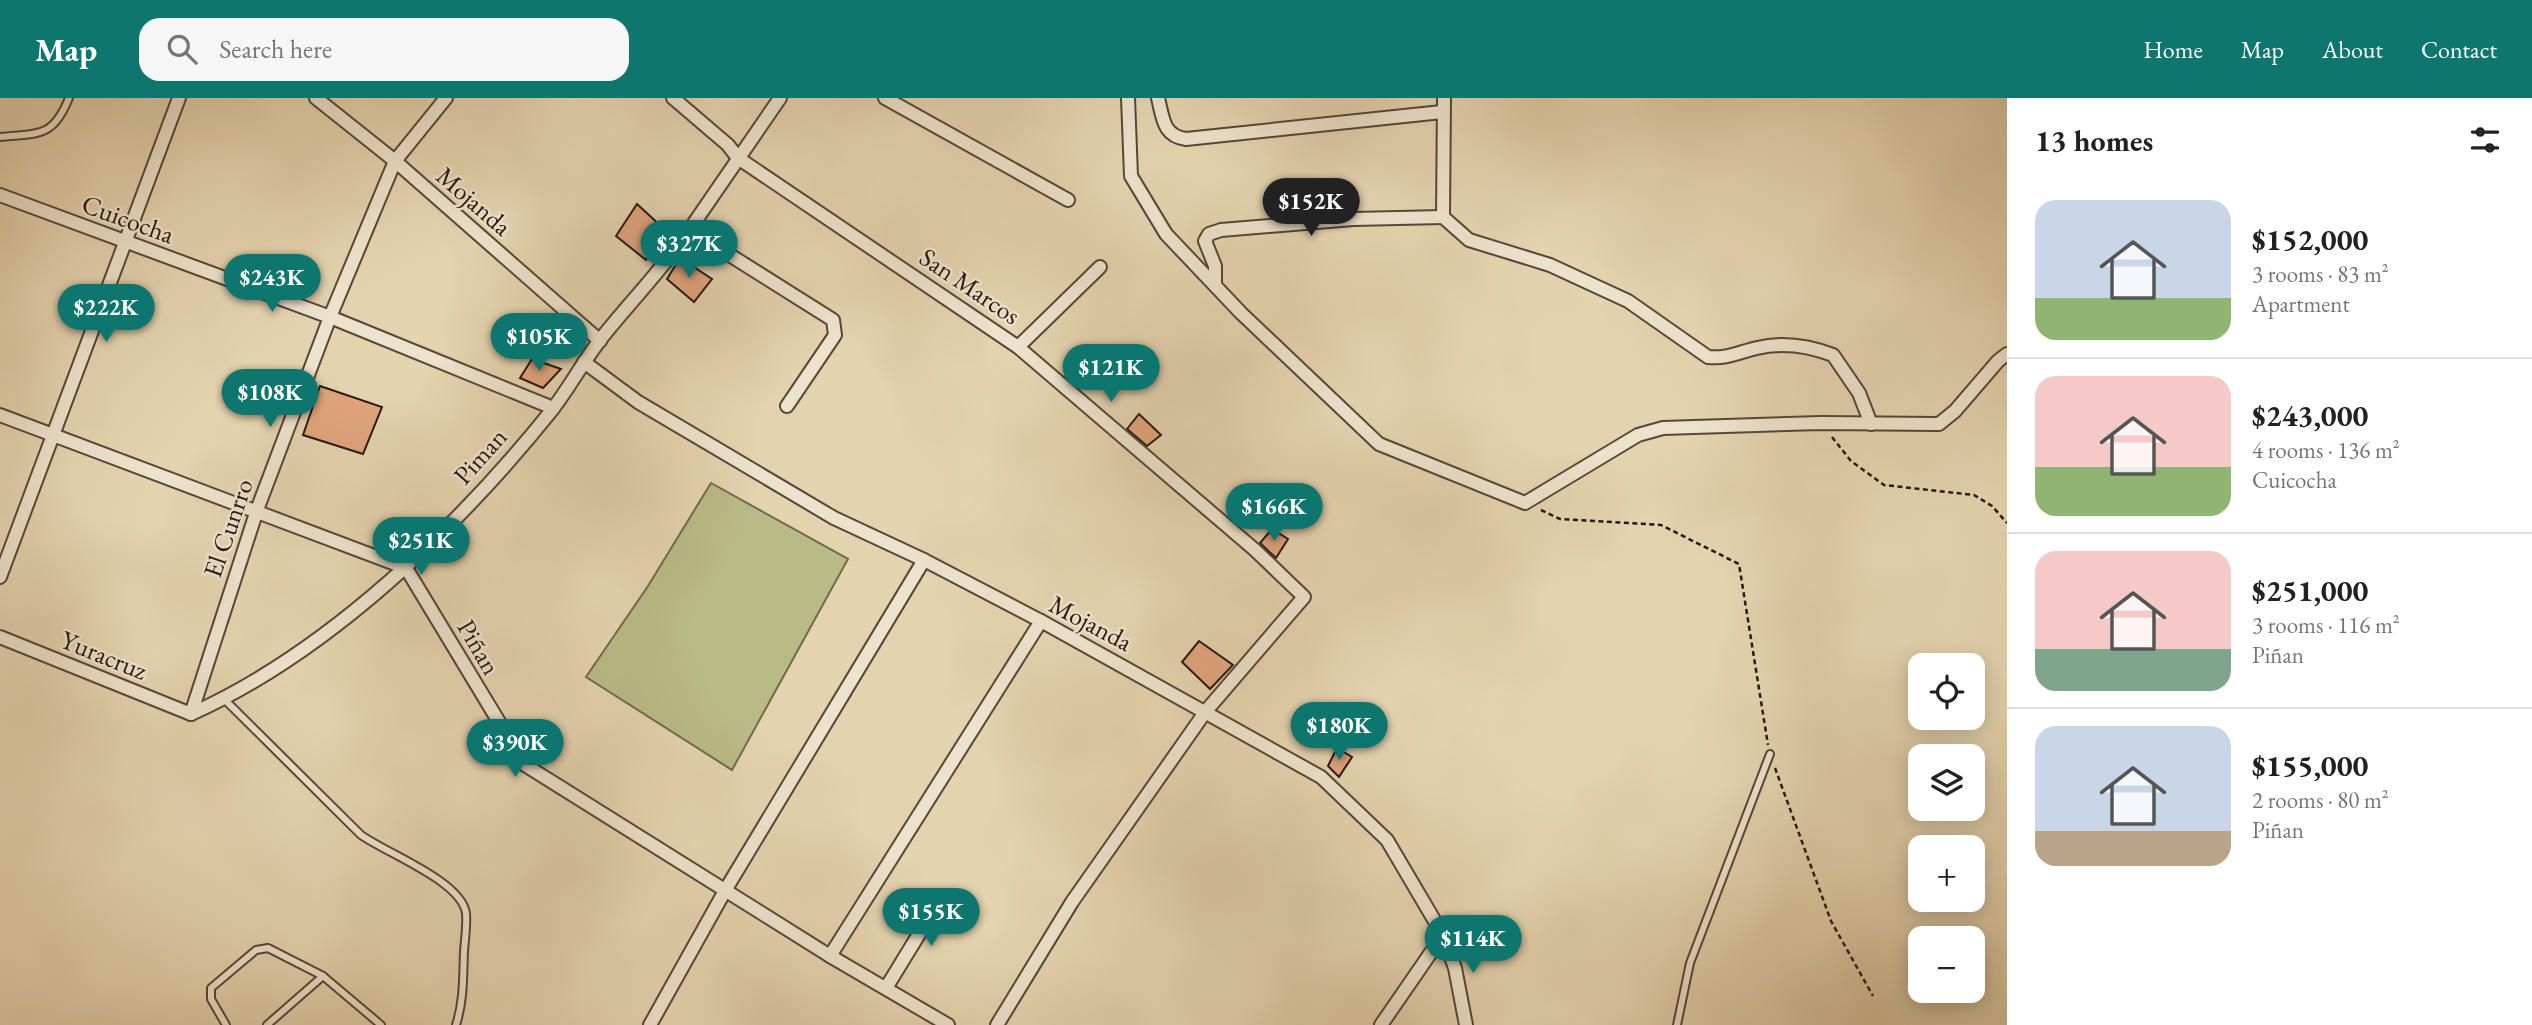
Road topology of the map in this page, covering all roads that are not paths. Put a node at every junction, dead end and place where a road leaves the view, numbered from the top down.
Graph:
1 (68, 98) edge
2 (179, 98) edge
3 (316, 98) edge
4 (446, 98) edge
5 (673, 98) edge
6 (780, 98) edge
7 (885, 98) edge
8 (1128, 98) edge
9 (1158, 98) edge
10 (1444, 98) edge
11 (1442, 112) junction
12 (0, 137) edge
13 (738, 158) junction
14 (395, 161) junction
15 (0, 195) edge
16 (1068, 200) dead end
17 (1443, 217) junction
18 (690, 230) junction
19 (125, 242) junction
20 (1100, 267) dead end
21 (1215, 285) junction
22 (330, 317) junction
23 (600, 341) junction
24 (1018, 346) junction
25 (2007, 354) edge
26 (584, 362) junction
27 (788, 406) dead end
28 (553, 408) junction
29 (0, 415) edge
30 (1871, 424) junction
31 (55, 435) junction
32 (257, 510) junction
33 (924, 560) junction
34 (406, 568) junction
35 (0, 577) edge
36 (1041, 621) junction
37 (0, 637) edge
38 (225, 699) junction
39 (1206, 711) junction
40 (191, 714) junction
41 (1770, 754) road end
42 (726, 889) junction
43 (938, 902) dead end
44 (1443, 935) junction
45 (830, 956) junction
46 (323, 976) junction
47 (886, 988) junction
48 (226, 1025) edge
49 (267, 1025) edge
50 (382, 1025) edge
51 (456, 1025) edge
52 (650, 1025) edge
53 (948, 1025) edge
54 (997, 1025) edge
55 (1381, 1025) edge
56 (1466, 1025) edge
57 (1676, 1025) edge

1 - 12 lane
2 - 19 street
3 - 14 street, Mojanda
4 - 14 street, El Cunrro
5 - 13 street, San Marcos
6 - 13 street, Piman
7 - 16 street
8 - 21 street
9 - 11 street
10 - 11 street
11 - 17 street
13 - 18 street, Piman
13 - 24 street, San Marcos
14 - 22 street, El Cunrro
14 - 23 street, Mojanda
15 - 19 street, Cuicocha
17 - 21 street
17 - 30 street
18 - 23 street, Piman
18 - 27 street
19 - 22 street, Cuicocha
19 - 31 street
20 - 24 street
21 - 30 street
22 - 28 street, Cuicocha
22 - 32 street, El Cunrro
23 - 26 street, Piman
24 - 39 street, San Marcos
25 - 30 street
26 - 28 street, Piman
26 - 33 street, Mojanda
28 - 34 street, Piman
29 - 31 street
31 - 32 street
31 - 35 street
32 - 34 street
32 - 40 street, El Cunrro
33 - 36 street, Mojanda
33 - 42 street
34 - 38 street, Piman
34 - 42 street, Piñan
36 - 39 street, Mojanda
36 - 45 street
37 - 40 street, Yuracruz
38 - 40 street, Piman
38 - 51 lane
39 - 44 street, Mojanda
39 - 54 street
41 - 57 lane
42 - 45 street, Piñan
42 - 52 street
43 - 47 street
44 - 55 street
44 - 56 street, Mojanda
45 - 47 street, Piñan
46 - 48 lane
46 - 49 lane
46 - 50 lane
47 - 53 street, Piñan

